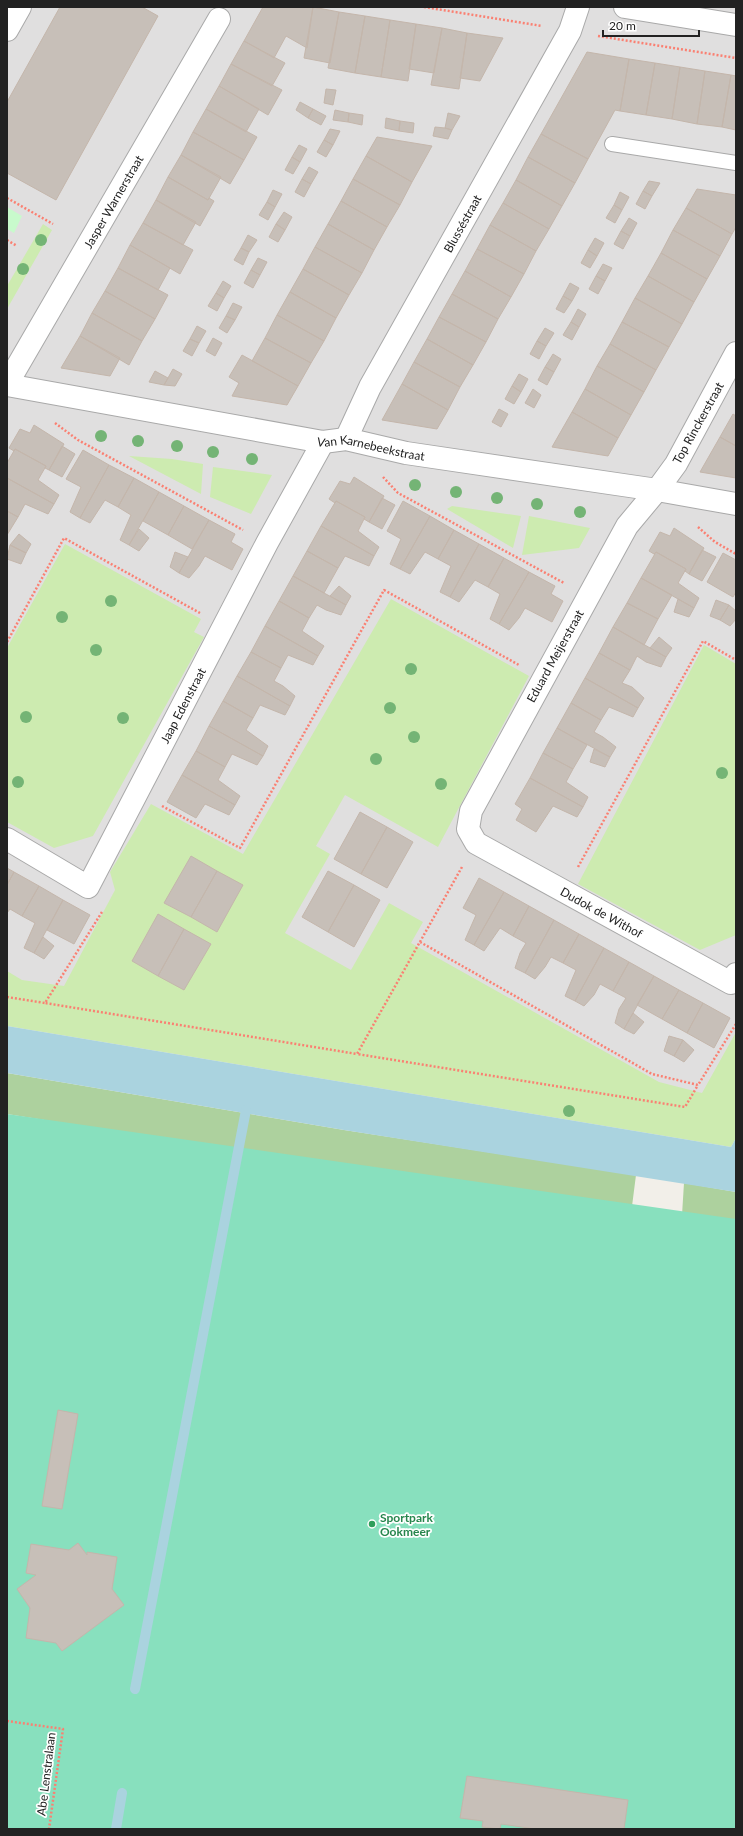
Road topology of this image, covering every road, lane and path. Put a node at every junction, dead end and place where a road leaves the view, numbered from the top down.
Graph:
1 (20, 7) edge
2 (578, 7) edge
3 (625, 7) edge
4 (219, 19) dead end
5 (736, 25) edge
6 (7, 30) edge
7 (612, 144) dead end
8 (736, 163) edge
9 (7, 198) edge
10 (53, 224) dead end
11 (7, 240) edge
12 (17, 246) dead end
13 (736, 353) edge
14 (7, 384) edge
15 (54, 422) dead end
16 (346, 439) junction
17 (323, 442) junction
18 (377, 472) dead end
19 (657, 490) junction
20 (736, 504) edge
21 (267, 543) junction
22 (588, 596) junction
23 (224, 626) junction
24 (7, 642) edge
25 (736, 660) edge
26 (543, 679) junction
27 (137, 792) junction
28 (472, 836) junction
29 (7, 839) edge
30 (88, 887) junction
31 (564, 892) junction
32 (420, 942) junction
33 (736, 974) edge
34 (7, 997) edge
35 (45, 1003) junction
36 (736, 1024) edge
37 (357, 1054) junction
38 (698, 1085) junction
39 (7, 1721) edge
40 (49, 1829) edge

1 - 6 street
2 - 16 street, Blusséstraat
3 - 5 street
4 - 14 street, Jasper Warnerstraat
7 - 8 lane
9 - 10 path
11 - 12 path
13 - 19 street, Top Rinckerstraat
14 - 17 street, Van Karnebeekstraat
15 - 21 path
16 - 17 street, Van Karnebeekstraat
16 - 19 street, Van Karnebeekstraat
17 - 21 street, Jaap Edenstraat
18 - 22 path
19 - 20 street, Van Karnebeekstraat
19 - 22 street, Eduard Meijerstraat
21 - 23 street, Jaap Edenstraat
22 - 26 street, Eduard Meijerstraat
23 - 24 path
23 - 27 street, Jaap Edenstraat
25 - 31 path
26 - 27 path
26 - 28 street, Eduard Meijerstraat
27 - 30 street, Jaap Edenstraat
28 - 31 street, Dudok de Withof
28 - 32 path
29 - 30 street
30 - 35 path
31 - 33 street, Dudok de Withof
32 - 37 path
32 - 38 path
34 - 35 path
35 - 37 path
36 - 38 path
37 - 38 path
39 - 40 path, Abe Lenstralaan

